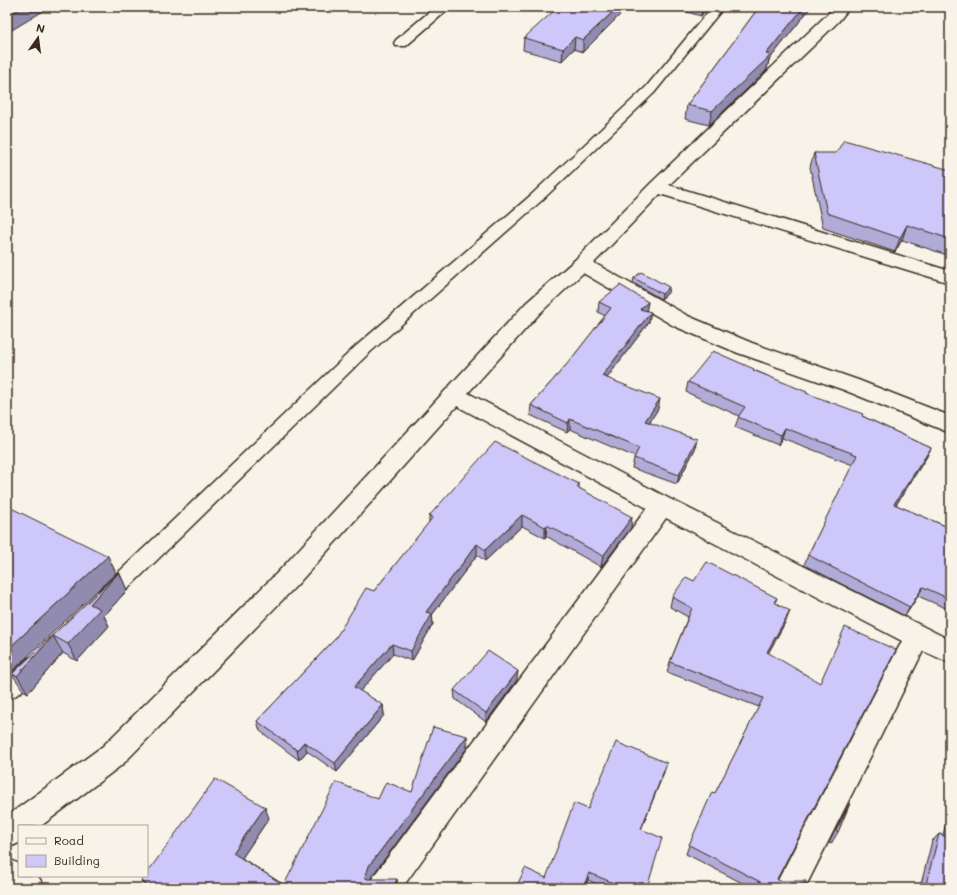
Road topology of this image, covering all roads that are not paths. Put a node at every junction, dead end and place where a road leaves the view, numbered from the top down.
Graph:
1 (444, 7) edge
2 (718, 7) edge
3 (843, 7) edge
4 (401, 43) dead end
5 (657, 187) junction
6 (582, 264) junction
7 (950, 276) edge
8 (454, 395) junction
9 (950, 425) edge
10 (662, 505) junction
11 (94, 608) edge
12 (917, 637) junction
13 (48, 652) edge
14 (950, 652) edge
15 (7, 691) edge
16 (19, 825) edge
17 (18, 826) edge
18 (7, 834) edge
19 (384, 888) edge
20 (789, 888) edge

1 - 4 street
2 - 11 lane
3 - 5 street
5 - 6 street
5 - 7 street
6 - 8 street
6 - 9 street
8 - 10 street
8 - 16 street
10 - 12 street
10 - 19 street
12 - 14 street
12 - 20 street
13 - 15 lane
17 - 18 street

